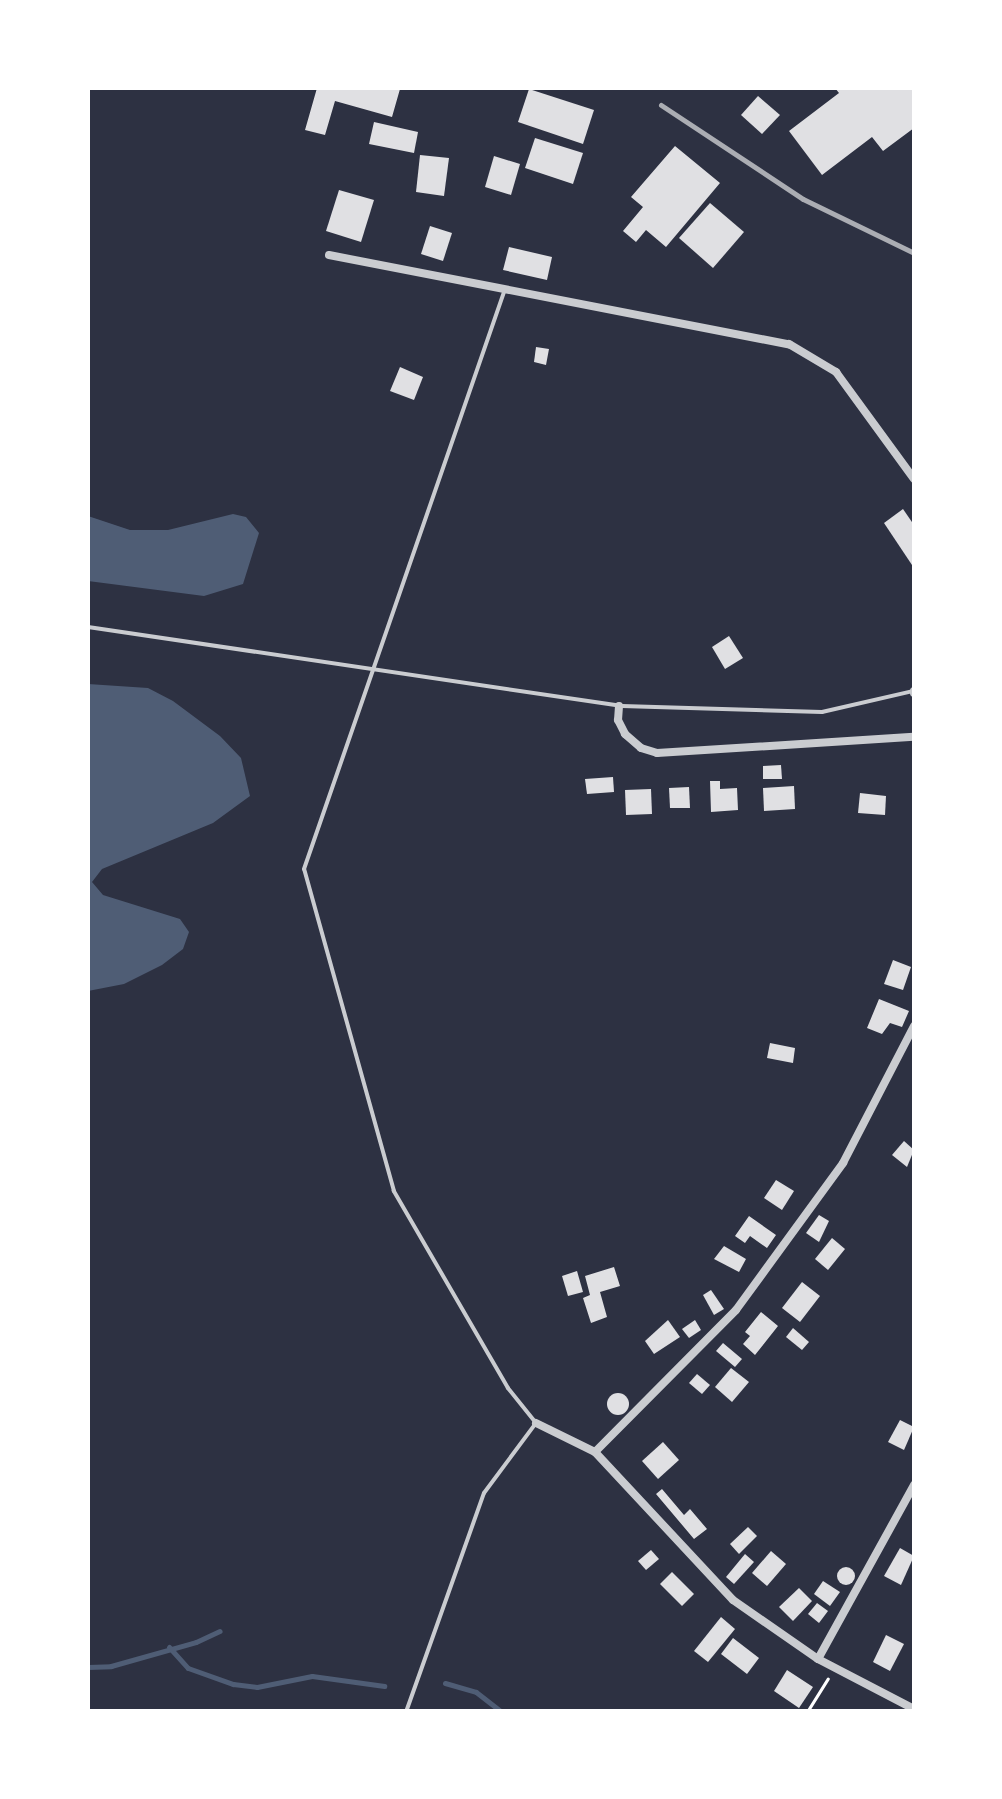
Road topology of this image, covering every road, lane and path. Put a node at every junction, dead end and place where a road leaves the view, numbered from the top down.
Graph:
1 (329, 255) dead end
2 (504, 292) junction
3 (914, 479) edge
4 (88, 627) edge
5 (373, 670) junction
6 (914, 692) edge
7 (618, 706) junction
8 (914, 737) edge
9 (914, 1026) edge
10 (536, 1423) junction
11 (595, 1452) junction
12 (914, 1486) edge
13 (818, 1659) junction
14 (836, 1669) junction
15 (914, 1709) edge
16 (406, 1712) edge
17 (807, 1712) edge

1 - 2 street
2 - 3 street
2 - 5 lane
4 - 5 lane
5 - 7 lane
5 - 10 lane
6 - 7 lane
7 - 8 street
9 - 11 street
10 - 11 street
10 - 16 lane
11 - 13 street
12 - 13 street
13 - 14 street
14 - 15 street
14 - 17 path

